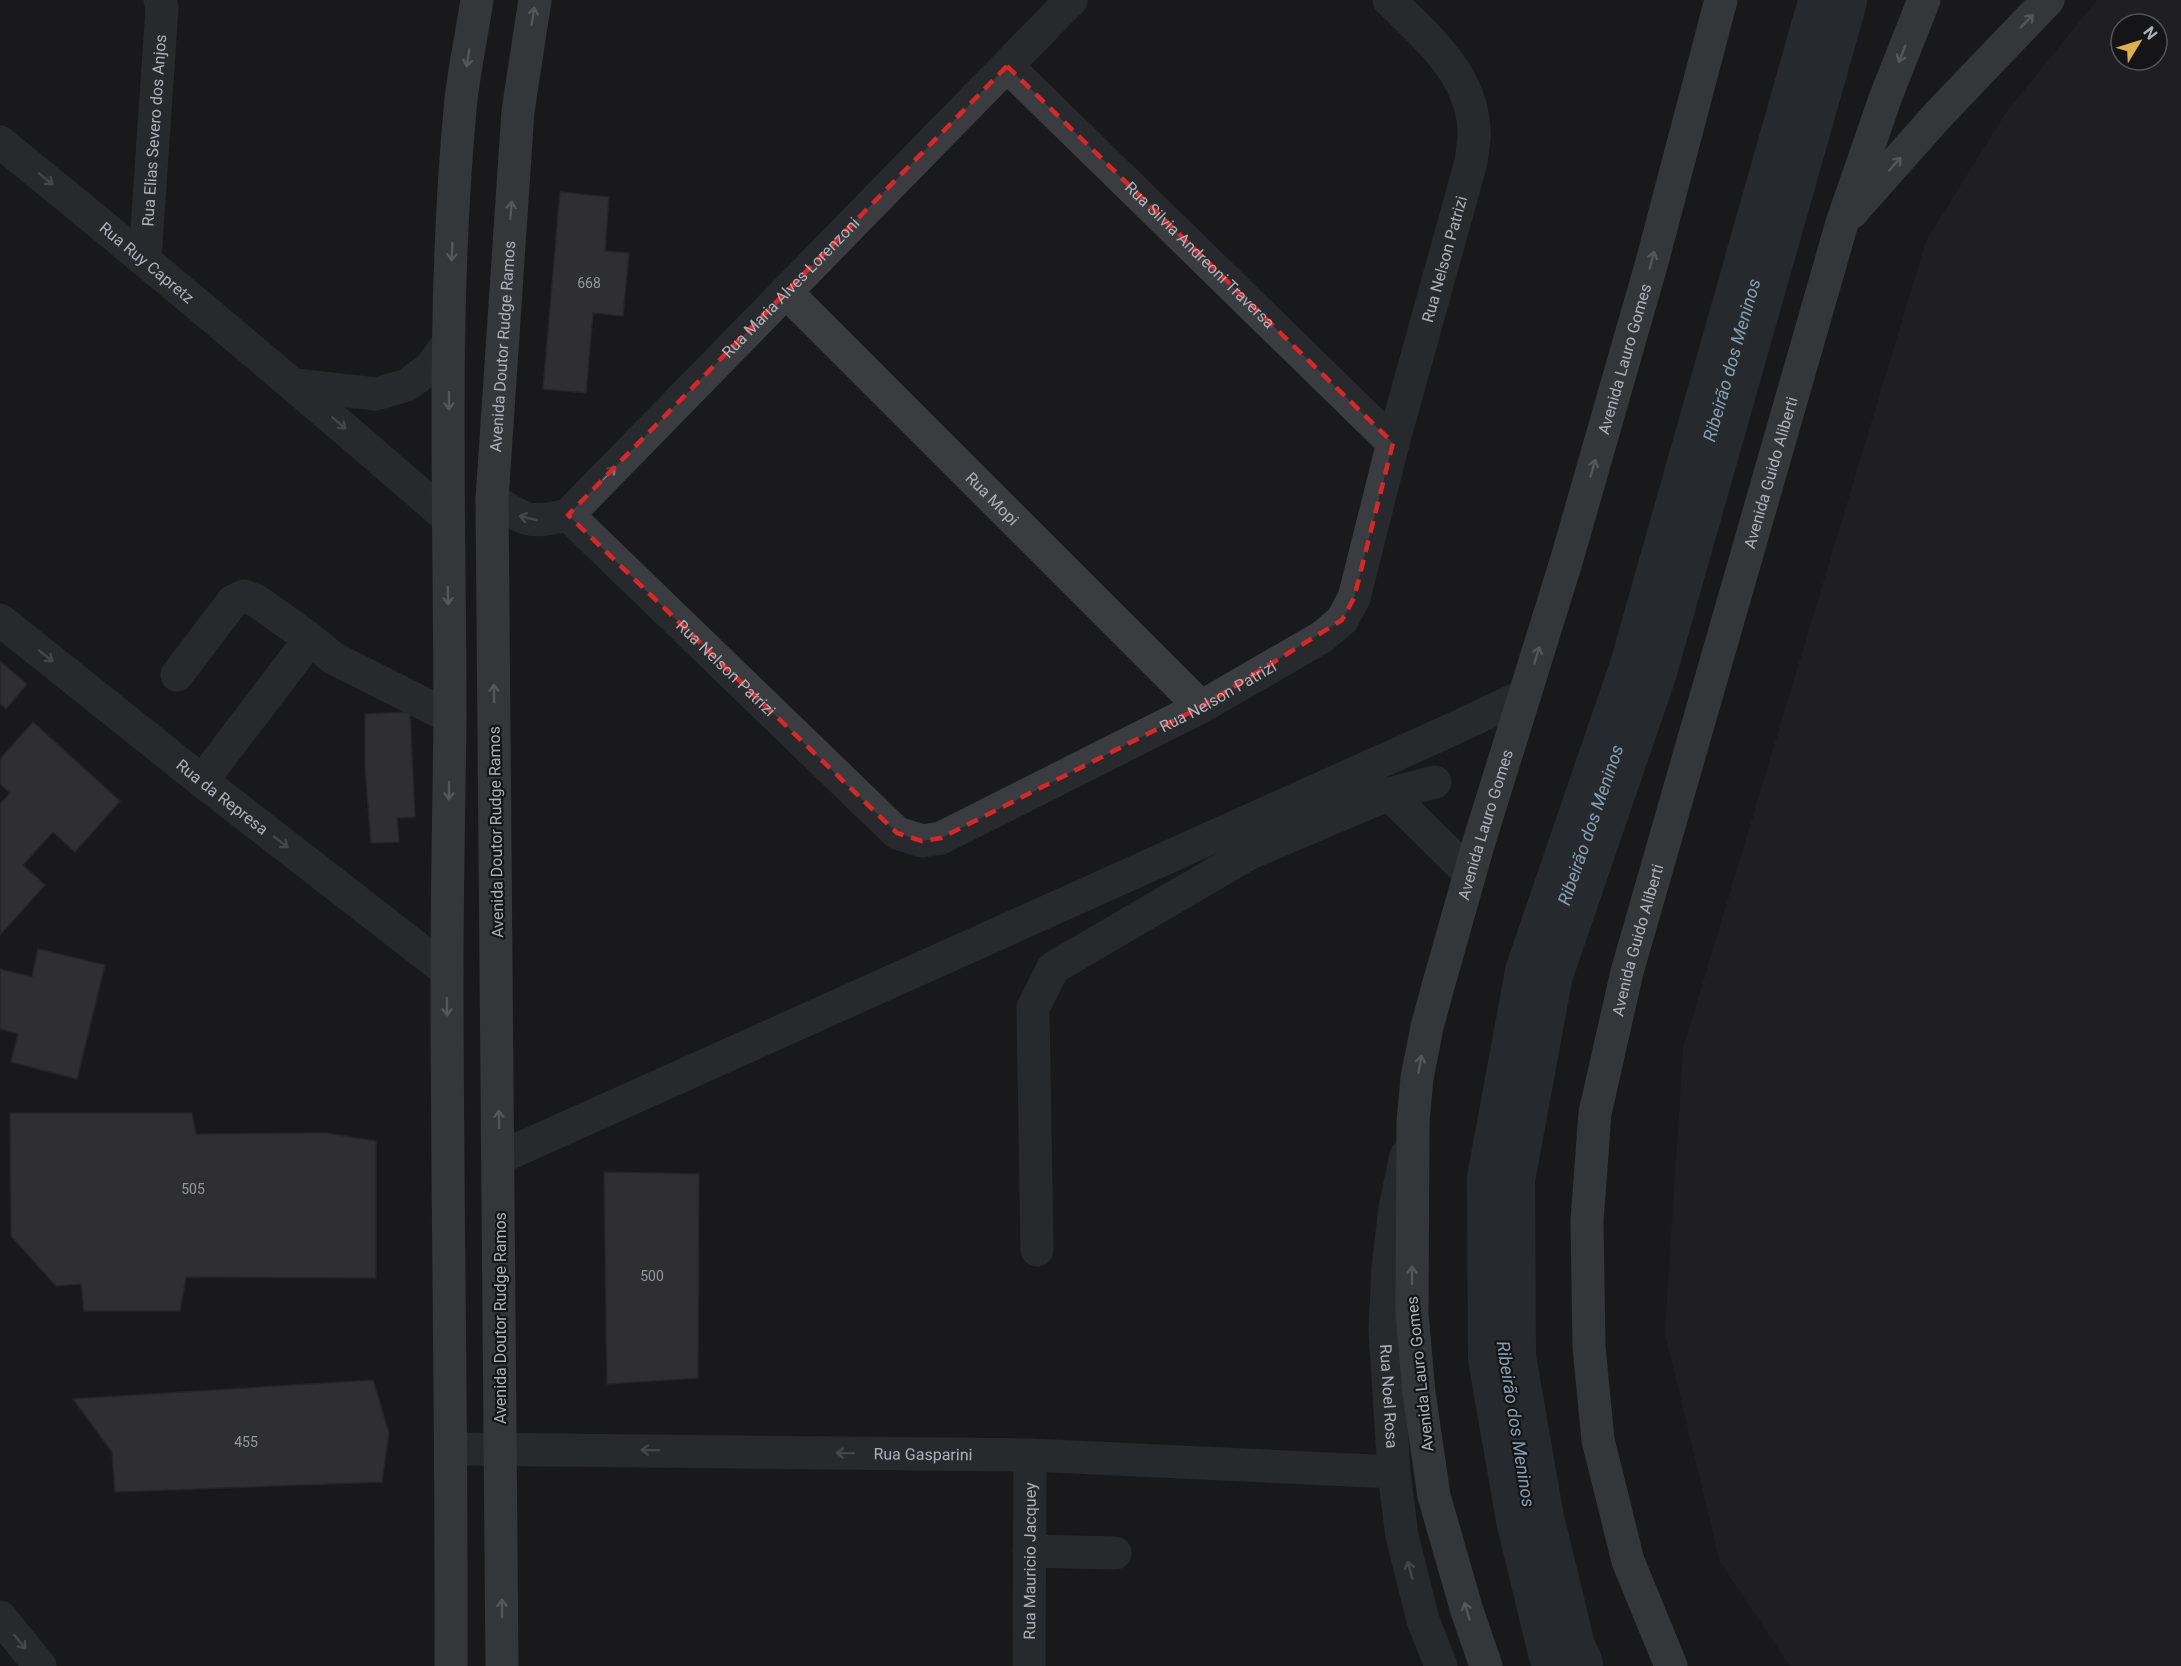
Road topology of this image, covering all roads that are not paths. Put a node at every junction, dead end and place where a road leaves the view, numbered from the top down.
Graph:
1 (160, 0) edge
2 (477, 0) edge
3 (535, 0) edge
4 (1071, 0) edge
5 (1389, 0) edge
6 (1721, 0) edge
7 (1924, 0) edge
8 (2048, 0) edge
9 (1007, 66) junction
10 (0, 142) edge
11 (1842, 223) junction
12 (145, 259) junction
13 (786, 292) junction
14 (449, 342) junction
15 (295, 384) junction
16 (1393, 443) junction
17 (492, 499) junction
18 (568, 515) junction
19 (448, 518) junction
20 (0, 620) edge
21 (310, 639) junction
22 (177, 675) dead end
23 (1525, 695) junction
24 (1201, 706) junction
25 (450, 717) junction
26 (202, 781) junction
27 (1435, 782) dead end
28 (1389, 794) junction
29 (1470, 874) junction
30 (447, 971) junction
31 (1413, 1122) junction
32 (499, 1158) junction
33 (1037, 1250) dead end
34 (501, 1448) junction
35 (452, 1449) junction
36 (1030, 1455) junction
37 (1394, 1472) junction
38 (1029, 1551) junction
39 (1114, 1553) dead end
40 (0, 1617) edge
41 (40, 1666) edge
42 (450, 1666) edge
43 (502, 1666) edge
44 (1029, 1666) edge
45 (1441, 1666) edge
46 (1486, 1666) edge
47 (1671, 1666) edge

1 - 12 street, Rua Elias Severo dos Anjos
2 -> 14 main road
17 -> 3 main road, Avenida Doutor Rudge Ramos
4 - 9 street, Rua Maria Alves Lorenzoni
5 - 16 street, Rua Nelson Patrizi
23 -> 6 main road, Avenida Lauro Gomes
7 -> 11 main road, Avenida Guido Aliberti
11 -> 8 main road, Avenida Guido Aliberti
9 - 13 street, Rua Maria Alves Lorenzoni
9 - 16 street, Rua Silvia Andreoni Traversa
10 -> 12 street, Rua Ruy Capretz
11 - 47 main road, Avenida Guido Aliberti
12 - 15 street, Rua Ruy Capretz
18 -> 13 street, Rua Maria Alves Lorenzoni
13 - 24 street, Rua Mopi
14 - 15 street
14 -> 19 main road
15 -> 19 street, Rua Ruy Capretz
16 - 24 street, Rua Nelson Patrizi
18 -> 17 street
32 -> 17 main road, Avenida Doutor Rudge Ramos
18 - 24 street, Rua Nelson Patrizi
19 -> 25 main road
20 -> 26 street, Rua da Represa
21 - 22 street
21 - 25 street
21 - 26 street
23 - 29 main road, Avenida Lauro Gomes
23 - 32 street
25 -> 30 main road
26 -> 30 street, Rua da Represa
27 - 28 street
28 - 29 street
28 - 33 street
31 -> 29 main road, Avenida Lauro Gomes
30 -> 35 main road
31 - 37 street, Rua Noel Rosa
46 -> 31 main road, Avenida Lauro Gomes
32 - 34 main road, Avenida Doutor Rudge Ramos
34 - 35 street, Rua Gasparini
36 -> 34 street, Rua Gasparini
43 -> 34 main road, Avenida Doutor Rudge Ramos
35 - 42 main road
36 - 37 street, Rua Gasparini
36 - 38 street, Rua Mauricio Jacquey
45 -> 37 street, Rua Noel Rosa
38 - 39 street
38 - 44 street, Rua Mauricio Jacquey
40 -> 41 street

